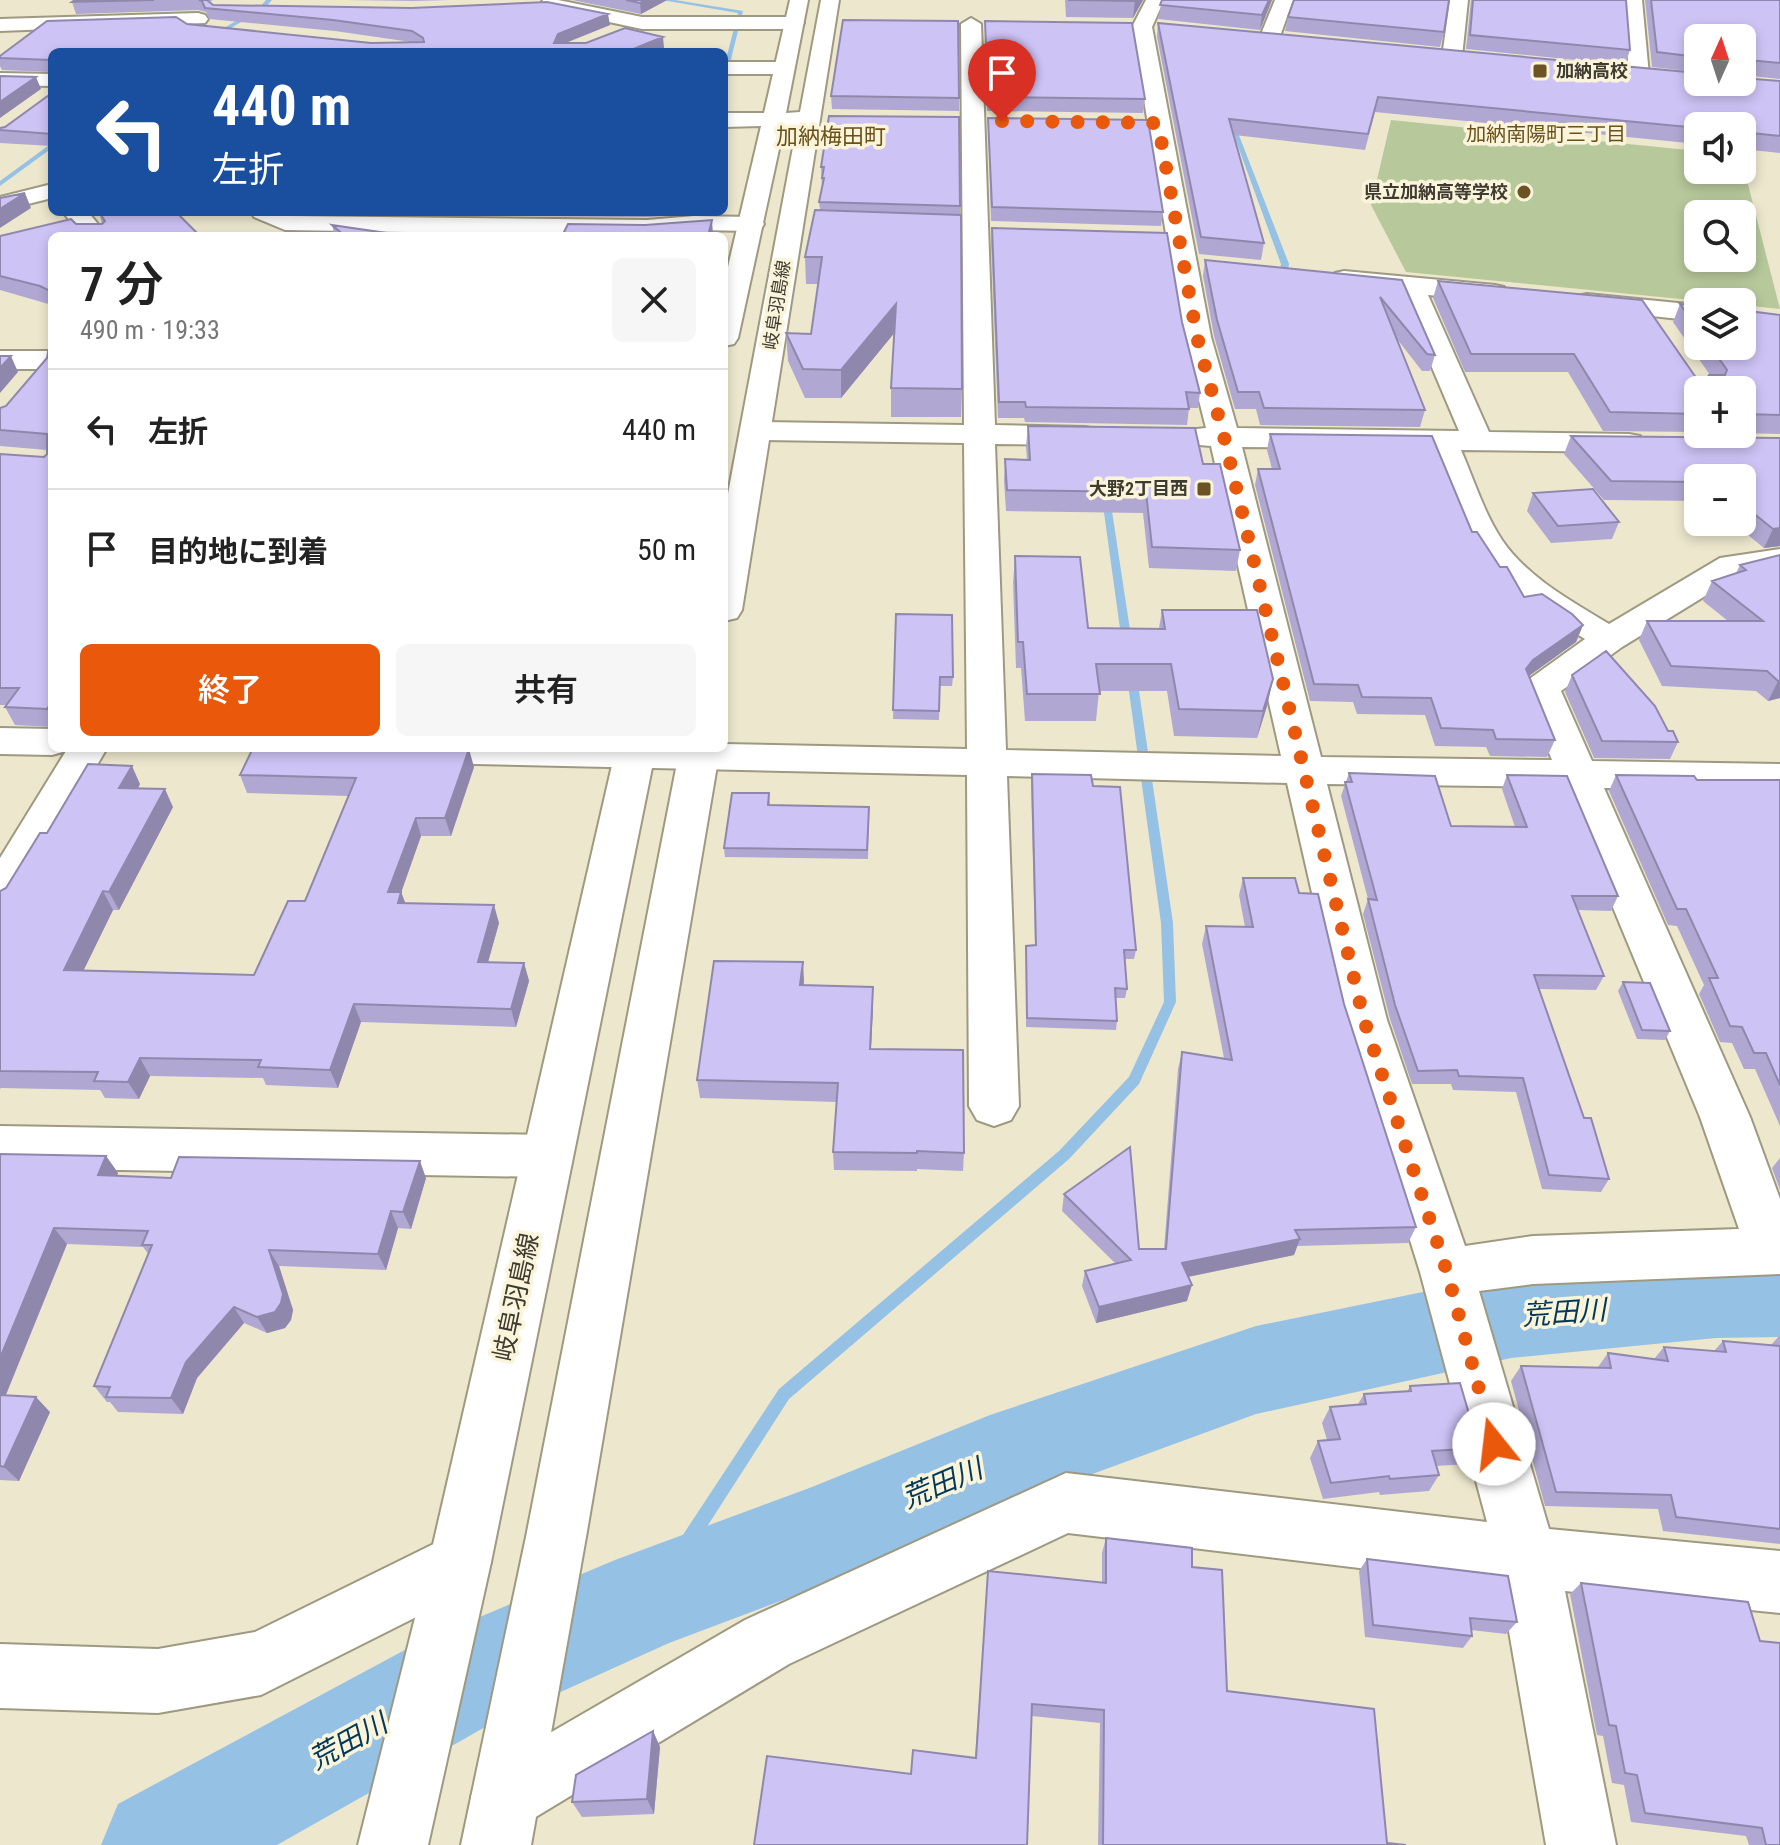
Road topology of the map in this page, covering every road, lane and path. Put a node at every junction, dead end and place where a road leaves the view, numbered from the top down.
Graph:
1 (1155, 0) edge
2 (1284, 0) edge
3 (1459, 0) edge
4 (1633, 0) edge
5 (527, 4) edge
6 (674, 6) dead end
7 (216, 7) edge
8 (796, 11) edge
9 (832, 16) edge
10 (108, 22) junction
11 (195, 23) junction
12 (642, 23) junction
13 (971, 24) dead end
14 (0, 25) edge
15 (1134, 27) junction
16 (220, 29) edge
17 (1166, 29) edge
18 (602, 39) edge
19 (1270, 39) edge
20 (165, 43) edge
21 (79, 44) edge
22 (1452, 57) edge
23 (728, 68) edge
24 (784, 68) junction
25 (1638, 75) edge
26 (0, 79) edge
27 (43, 80) edge
28 (818, 119) junction
29 (728, 120) edge
30 (772, 121) junction
31 (964, 121) junction
32 (1002, 121) edge
33 (48, 192) edge
34 (0, 204) edge
35 (78, 216) edge
36 (271, 216) edge
37 (456, 224) edge
38 (752, 224) junction
39 (790, 225) junction
40 (821, 226) edge
41 (944, 230) edge
42 (975, 231) junction
43 (92, 232) edge
44 (1006, 232) edge
45 (1147, 236) edge
46 (1181, 250) junction
47 (1212, 266) edge
48 (1315, 276) edge
49 (1413, 285) junction
50 (1522, 296) edge
51 (1568, 301) edge
52 (1684, 315) edge
53 (728, 320) edge
54 (48, 359) edge
55 (0, 360) edge
56 (48, 362) edge
57 (19, 393) edge
58 (756, 431) junction
59 (981, 435) junction
60 (1118, 436) edge
61 (1164, 436) edge
62 (1224, 437) junction
63 (1441, 440) junction
64 (1478, 441) junction
65 (1662, 443) edge
66 (1780, 559) edge
67 (728, 588) edge
68 (1609, 639) junction
69 (0, 741) edge
70 (48, 742) edge
71 (85, 752) edge
72 (636, 752) edge
73 (699, 752) edge
74 (723, 752) edge
75 (988, 763) junction
76 (1303, 770) junction
77 (1578, 774) junction
78 (1780, 777) edge
79 (0, 894) edge
80 (994, 1106) dead end
81 (0, 1147) edge
82 (546, 1156) junction
83 (1777, 1251) edge
84 (1450, 1282) junction
85 (1527, 1557) junction
86 (1780, 1582) edge
87 (455, 1583) junction
88 (0, 1676) edge
89 (504, 1801) edge
90 (394, 1840) edge
91 (1581, 1845) edge

1 - 15 street
2 - 19 street
3 - 22 street
4 - 25 street
5 - 12 street
6 - 12 street
7 - 11 street
8 - 12 street
8 - 24 street, 岐阜羽島線
9 - 28 street, 岐阜羽島線
10 - 11 street
10 - 14 street
10 - 21 street
11 - 16 street
11 - 20 street
12 - 18 street
13 - 31 street
15 - 17 street
15 - 46 street
23 - 24 street
24 - 30 street, 岐阜羽島線
26 - 27 street
28 - 30 street
28 - 39 street, 岐阜羽島線
29 - 30 street
30 - 38 street, 岐阜羽島線
31 - 32 street
31 - 42 street
33 - 34 street
35 - 43 street
36 - 37 street
37 - 38 street
38 - 53 street, 岐阜羽島線
39 - 40 street
39 - 58 street, 岐阜羽島線
41 - 42 street
42 - 44 street
42 - 59 street
45 - 46 street
46 - 47 street
46 - 62 street
48 - 49 street
49 - 50 street
49 - 64 street
51 - 52 street
54 - 55 street
56 - 57 street
58 - 59 street
58 - 67 street, 岐阜羽島線
59 - 60 street
59 - 75 street
61 - 62 street
62 - 63 street
62 - 76 street
63 - 64 street
63 - 68 street
64 - 65 street
66 - 68 street
68 - 77 street
69 - 70 street
71 - 79 street
72 - 82 street, 岐阜羽島線
73 - 89 street
74 - 75 street
75 - 76 street
75 - 80 street
76 - 77 street
76 - 84 street
77 - 78 street
77 - 83 street
81 - 82 street
82 - 87 street, 岐阜羽島線
83 - 84 street
84 - 85 street
85 - 86 street
85 - 89 street
85 - 91 street
87 - 88 street
87 - 90 street, 岐阜羽島線

